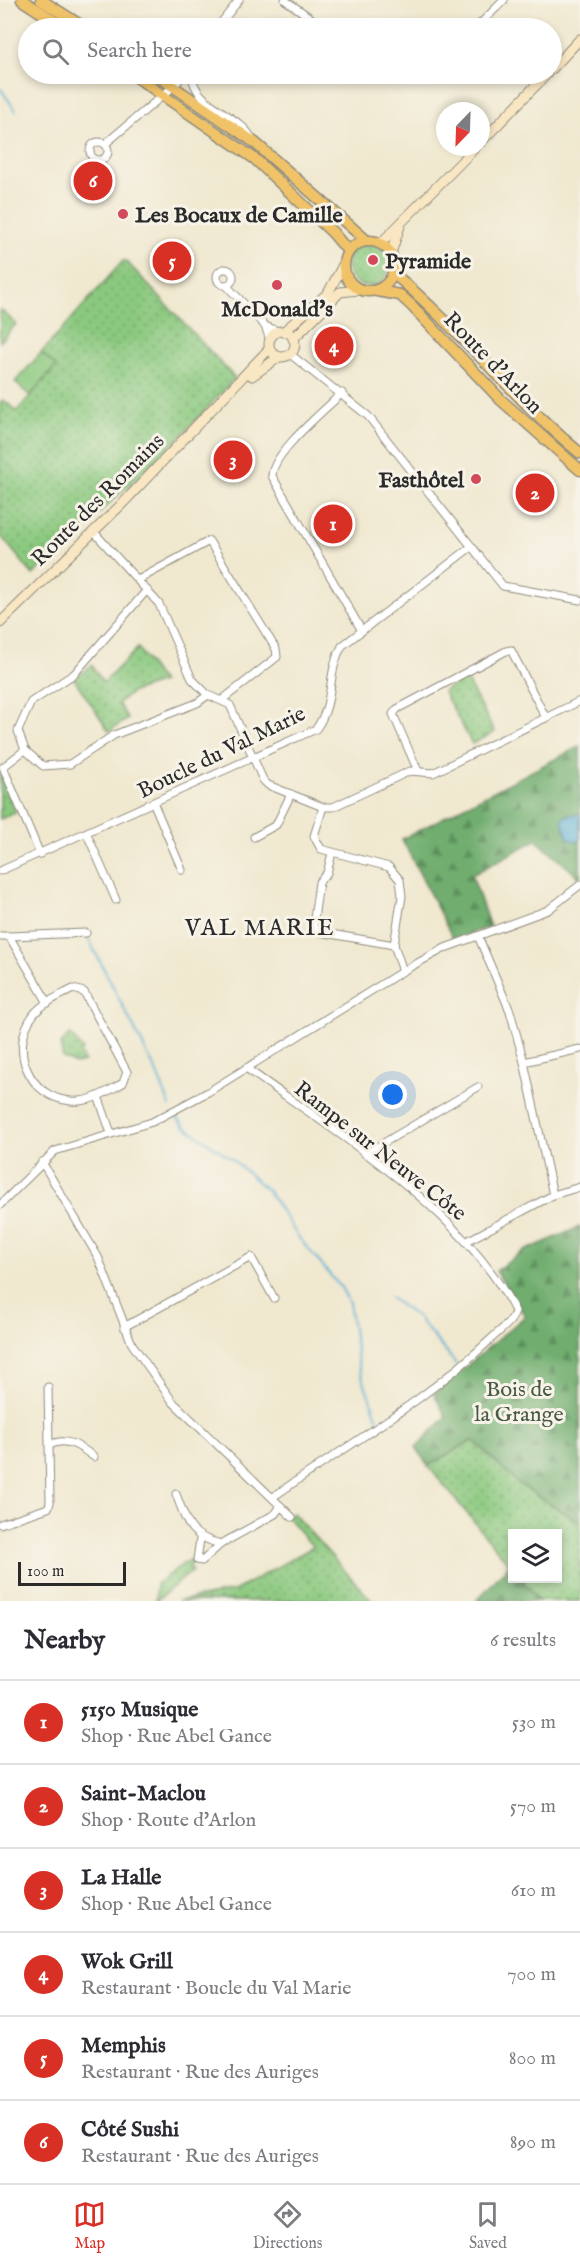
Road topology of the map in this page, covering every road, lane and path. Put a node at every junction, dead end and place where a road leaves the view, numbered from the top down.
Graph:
1 (22, 0) edge
2 (41, 0) edge
3 (239, 0) edge
4 (285, 0) edge
5 (504, 0) edge
6 (50, 18) edge
7 (69, 18) edge
8 (225, 18) edge
9 (311, 18) edge
10 (486, 18) edge
11 (580, 39) edge
12 (562, 58) edge
13 (148, 84) edge
14 (171, 84) edge
15 (194, 84) edge
16 (537, 84) edge
17 (174, 86) junction
18 (163, 94) junction
19 (490, 132) edge
20 (254, 142) junction
21 (105, 144) dead end
22 (467, 156) edge
23 (401, 224) junction
24 (367, 241) junction
25 (381, 243) junction
26 (348, 251) junction
27 (391, 253) junction
28 (343, 265) junction
29 (394, 274) junction
30 (226, 285) dead end
31 (358, 290) junction
32 (377, 291) junction
33 (265, 326) junction
34 (282, 332) junction
35 (293, 339) junction
36 (269, 344) junction
37 (290, 354) junction
38 (279, 357) junction
39 (342, 393) junction
40 (221, 402) junction
41 (580, 453) edge
42 (580, 470) edge
43 (93, 531) junction
44 (471, 547) junction
45 (138, 580) junction
46 (147, 590) junction
47 (580, 600) edge
48 (0, 623) edge
49 (362, 631) junction
50 (208, 695) junction
51 (222, 700) junction
52 (580, 701) edge
53 (546, 718) junction
54 (25, 750) junction
55 (253, 757) junction
56 (418, 771) junction
57 (291, 794) junction
58 (154, 804) junction
59 (323, 807) junction
60 (87, 834) junction
61 (254, 837) dead end
62 (332, 853) junction
63 (40, 854) junction
64 (182, 870) dead end
65 (0, 871) edge
66 (580, 885) edge
67 (116, 900) dead end
68 (86, 933) dead end
69 (0, 936) edge
70 (9, 936) junction
71 (478, 936) junction
72 (394, 945) junction
73 (403, 971) junction
74 (48, 1002) junction
75 (580, 1049) edge
76 (525, 1062) junction
77 (246, 1068) junction
78 (478, 1087) dead end
79 (98, 1096) junction
80 (111, 1133) junction
81 (365, 1154) junction
82 (42, 1162) junction
83 (580, 1187) edge
84 (553, 1194) junction
85 (0, 1205) edge
86 (467, 1241) junction
87 (274, 1298) dead end
88 (124, 1327) junction
89 (48, 1387) dead end
90 (50, 1445) junction
91 (94, 1457) dead end
92 (176, 1494) dead end
93 (273, 1497) junction
94 (281, 1506) junction
95 (292, 1517) dead end
96 (0, 1524) edge
97 (200, 1539) junction
98 (221, 1544) junction

1 - 6 main road
2 - 7 main road
3 - 8 street
4 - 9 street
5 - 10 street
11 - 12 street
13 - 18 main road
14 - 17 main road
15 - 20 street
16 - 19 street
17 - 18 street
17 - 20 main road
18 - 21 street
18 - 26 main road
20 - 24 main road
22 - 23 street
23 - 25 street
23 - 27 street
24 - 25 main road
24 - 26 main road
25 - 27 main road
26 - 28 main road
27 - 29 main road
28 - 31 main road
28 - 34 street, Route des Romains
29 - 32 main road
29 - 41 main road, Route d'Arlon
30 - 33 street
31 - 32 main road
31 - 35 street
32 - 42 main road, Route d'Arlon
33 - 34 street
33 - 36 street
34 - 35 street
34 - 36 street, Route des Romains
35 - 37 street
36 - 38 street
36 - 40 street, Route des Romains
37 - 38 street, Route des Romains
37 - 39 street
38 - 40 street, Route des Romains
39 - 44 street
39 - 49 street
40 - 43 street, Route des Romains
43 - 45 street
43 - 48 street, Route des Romains
44 - 47 street
44 - 49 street, Boucle du Val Marie
45 - 46 street
45 - 51 street
46 - 50 street
46 - 54 street
49 - 55 street, Boucle du Val Marie
50 - 51 street
50 - 54 street
51 - 55 street
52 - 53 street
53 - 56 street
53 - 56 street
54 - 63 street
55 - 57 street
55 - 58 street, Boucle du Val Marie
56 - 59 street
57 - 59 street
57 - 61 street
58 - 60 street, Boucle du Val Marie
58 - 64 street
59 - 62 street
60 - 63 street, Boucle du Val Marie
60 - 67 street
62 - 72 street
62 - 72 street
63 - 65 street, Boucle du Val Marie
66 - 71 street
68 - 70 street
69 - 70 street
70 - 74 street
71 - 73 street
71 - 76 street
72 - 73 street
73 - 77 street
74 - 79 street
74 - 79 street
75 - 76 street
76 - 84 street
77 - 80 street
77 - 81 street, Rampe sur Neuve Côte
78 - 81 street
79 - 80 street
80 - 82 street
81 - 86 street, Rampe sur Neuve Côte
82 - 85 street
82 - 88 street
83 - 84 street
84 - 86 street
86 - 93 street, Rampe sur Neuve Côte
87 - 88 street
88 - 93 street
89 - 90 street
90 - 91 street
90 - 96 street
92 - 97 street
93 - 94 street
94 - 95 street
94 - 98 street
97 - 98 street
97 - 98 street

